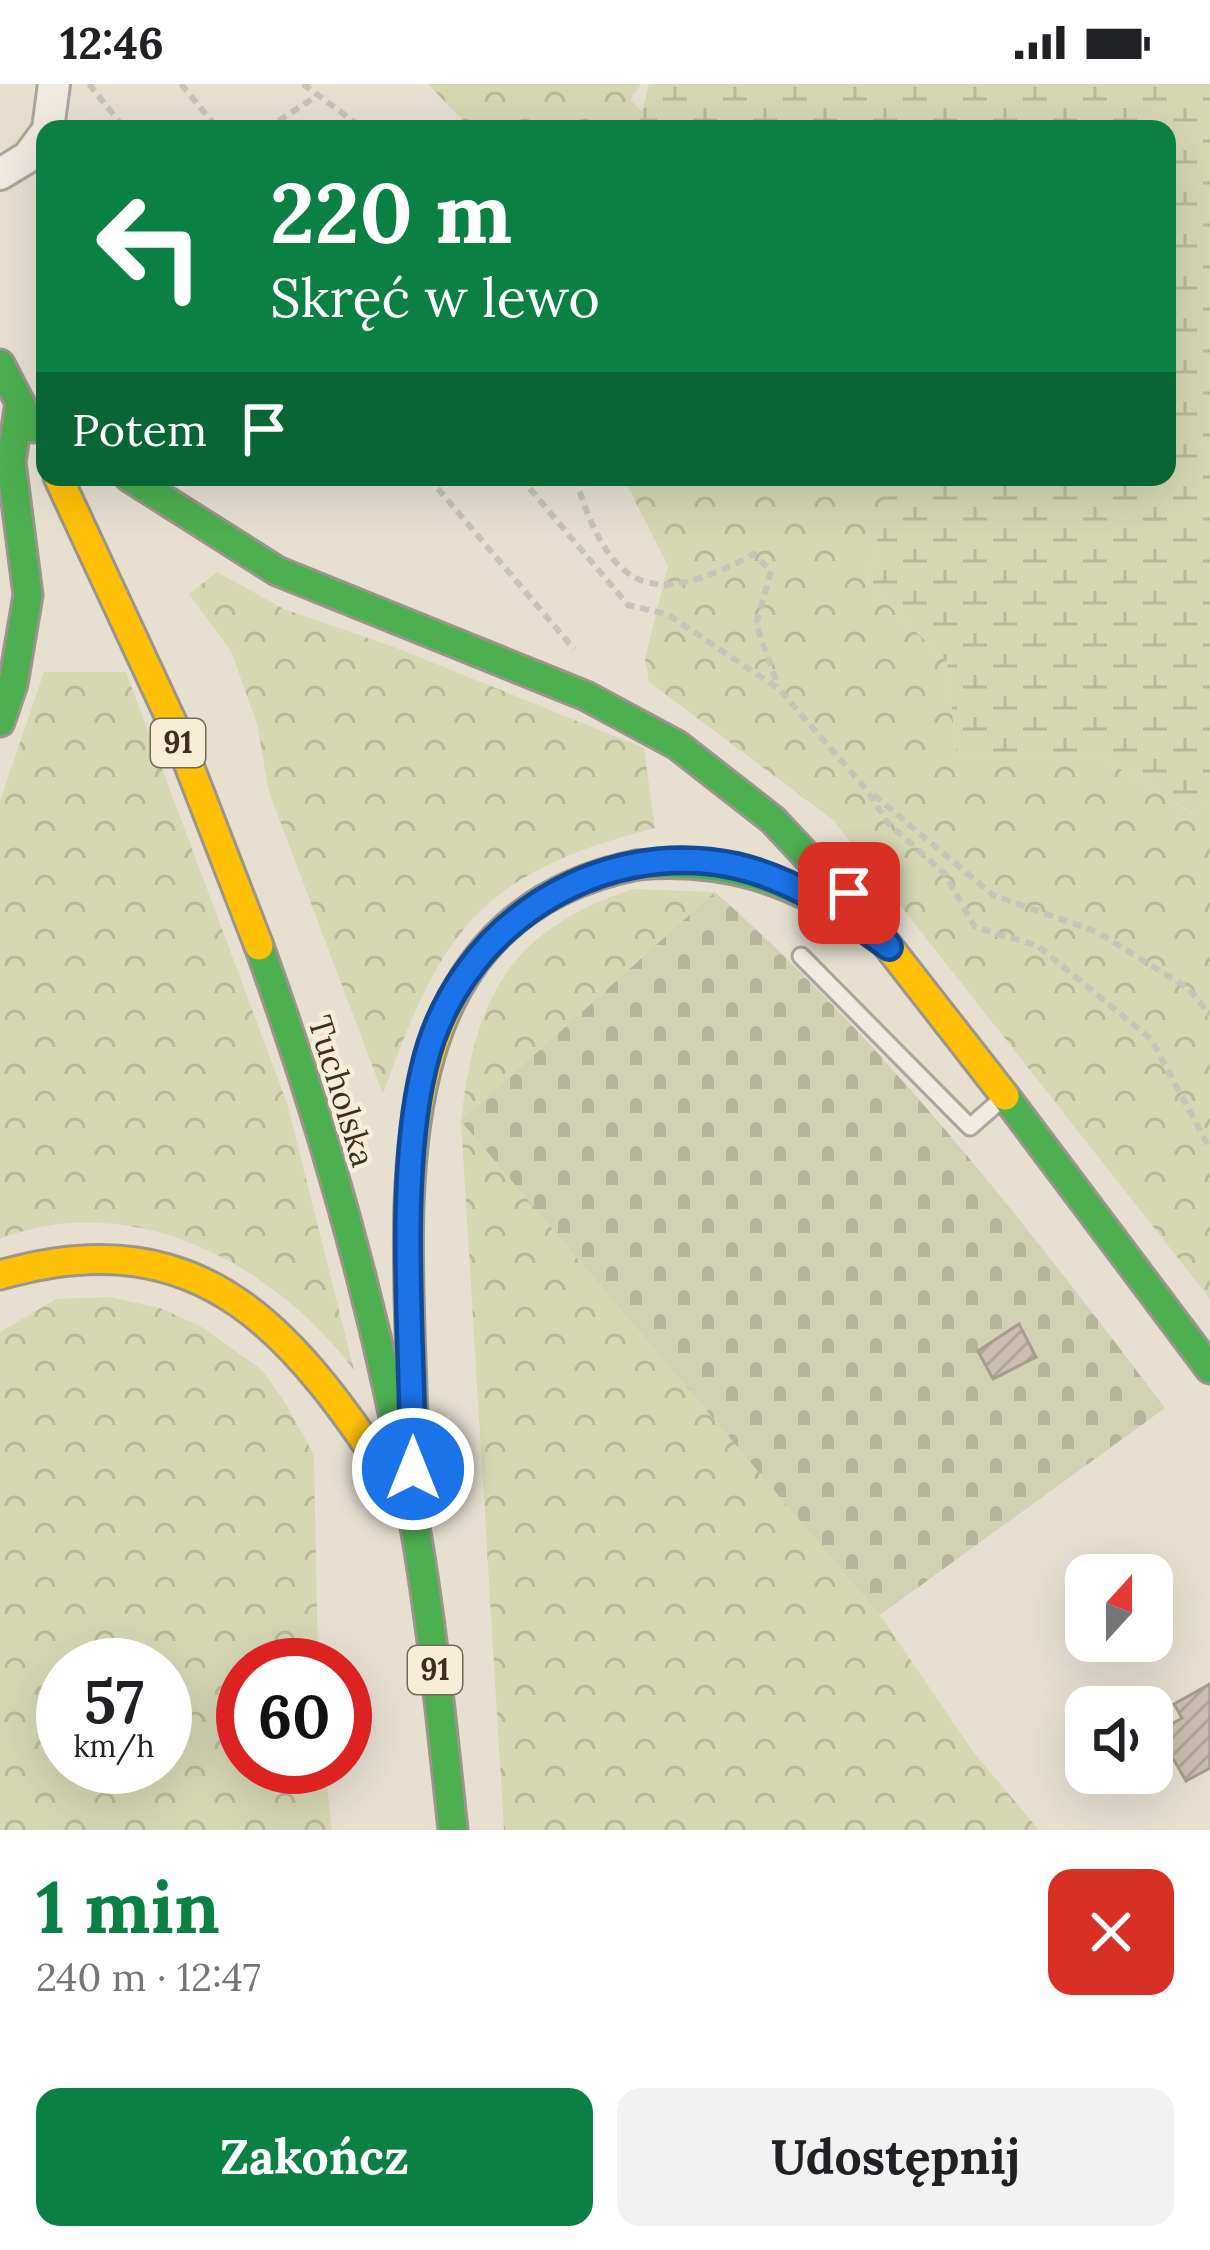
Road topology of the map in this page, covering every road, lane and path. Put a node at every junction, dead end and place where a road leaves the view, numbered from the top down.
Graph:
1 (54, 84) edge
2 (89, 84) edge
3 (181, 84) edge
4 (303, 84) edge
5 (320, 94) junction
6 (48, 120) edge
7 (117, 120) edge
8 (211, 120) edge
9 (280, 120) edge
10 (353, 120) edge
11 (36, 145) edge
12 (0, 174) edge
13 (0, 364) edge
14 (20, 402) junction
15 (36, 413) edge
16 (36, 434) edge
17 (62, 486) edge
18 (143, 486) edge
19 (528, 486) edge
20 (578, 486) edge
21 (779, 689) junction
22 (0, 722) edge
23 (866, 788) junction
24 (889, 947) junction
25 (801, 956) dead end
26 (1210, 1015) edge
27 (1005, 1096) junction
28 (1210, 1150) edge
29 (0, 1275) edge
30 (1210, 1369) edge
31 (413, 1511) junction
32 (453, 1830) edge

1 - 6 street
2 - 7 path
3 - 8 path
4 - 5 path
5 - 9 path
5 - 10 path
11 - 12 street
13 - 14 main road
14 - 15 main road
14 - 16 main road
14 - 22 main road
17 - 31 main road, Tucholska / 91
18 - 24 main road
19 - 21 path
20 - 21 path
21 - 23 path
23 - 26 path
23 - 28 path
24 - 27 main road
24 - 31 main road
25 - 27 lane
27 - 30 main road
29 - 31 main road
31 - 32 main road, Tucholska / 91

